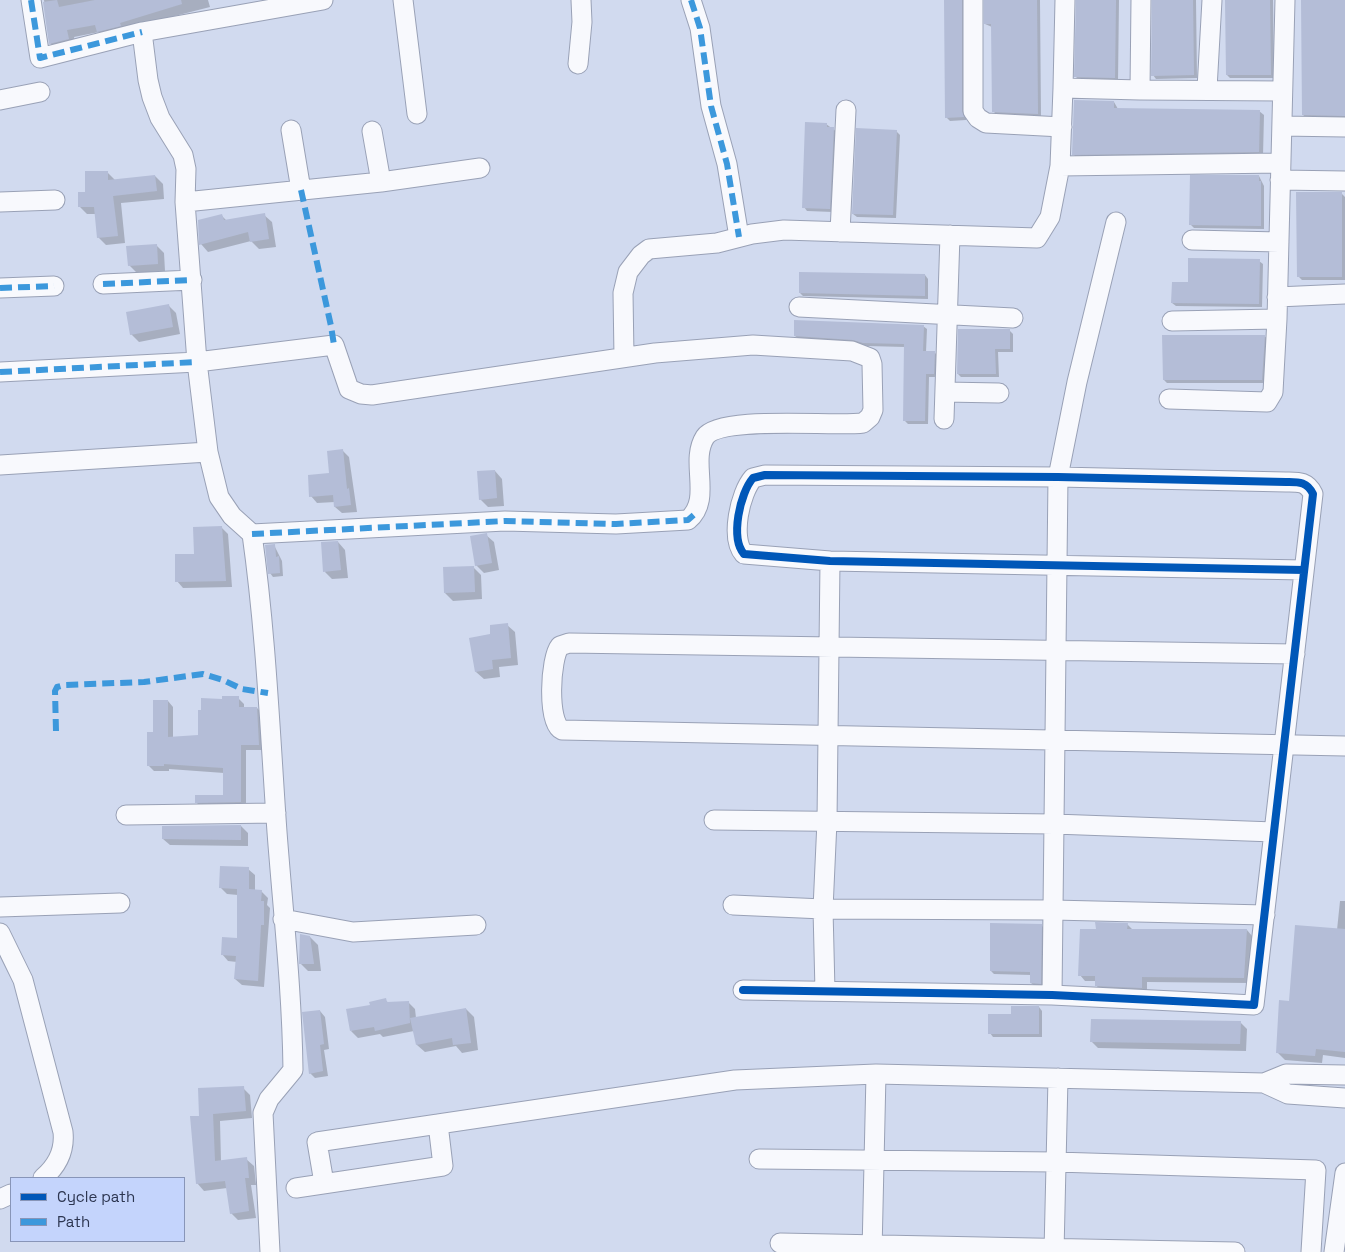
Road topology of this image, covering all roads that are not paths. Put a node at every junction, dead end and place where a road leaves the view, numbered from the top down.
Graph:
1 (31, 0) edge
2 (323, 0) edge
3 (403, 0) edge
4 (582, 0) edge
5 (691, 0) edge
6 (973, 0) edge
7 (1065, 0) edge
8 (1141, 0) edge
9 (1212, 0) edge
10 (1285, 0) edge
11 (142, 32) junction
12 (578, 64) dead end
13 (1063, 88) junction
14 (1207, 89) junction
15 (1140, 90) junction
16 (1281, 91) junction
17 (40, 92) dead end
18 (0, 100) edge
19 (846, 110) dead end
20 (417, 114) dead end
21 (1282, 126) junction
22 (1062, 127) junction
23 (1345, 127) edge
24 (290, 130) dead end
25 (372, 131) dead end
26 (1060, 166) junction
27 (480, 168) dead end
28 (1280, 172) junction
29 (1345, 181) edge
30 (381, 182) junction
31 (301, 190) junction
32 (55, 200) dead end
33 (0, 202) edge
34 (185, 202) junction
35 (1116, 222) dead end
36 (840, 232) junction
37 (950, 235) junction
38 (739, 237) junction
39 (1192, 240) dead end
40 (1279, 242) junction
41 (192, 280) junction
42 (103, 284) dead end
43 (54, 286) dead end
44 (0, 288) edge
45 (1345, 294) edge
46 (1277, 297) junction
47 (799, 307) dead end
48 (947, 314) junction
49 (1013, 318) dead end
50 (1277, 319) junction
51 (1172, 321) dead end
52 (624, 357) junction
53 (197, 362) junction
54 (0, 372) edge
55 (945, 392) junction
56 (999, 393) dead end
57 (1170, 399) dead end
58 (944, 419) dead end
59 (208, 452) junction
60 (0, 465) edge
61 (1058, 477) junction
62 (252, 534) junction
63 (830, 561) junction
64 (1057, 564) junction
65 (1304, 570) junction
66 (828, 648) junction
67 (1056, 650) junction
68 (1295, 654) junction
69 (828, 735) junction
70 (1055, 740) junction
71 (1284, 744) junction
72 (1345, 746) edge
73 (276, 813) junction
74 (126, 815) dead end
75 (714, 820) dead end
76 (827, 821) junction
77 (1054, 824) junction
78 (1274, 832) junction
79 (120, 903) dead end
80 (733, 905) dead end
81 (0, 906) edge
82 (823, 909) junction
83 (1053, 910) junction
84 (1265, 915) junction
85 (283, 919) junction
86 (476, 924) dead end
87 (0, 933) edge
88 (743, 990) dead end
89 (825, 991) junction
90 (1052, 995) junction
91 (876, 1074) junction
92 (1345, 1075) edge
93 (1058, 1078) junction
94 (1264, 1083) junction
95 (1345, 1098) edge
96 (438, 1124) junction
97 (759, 1159) dead end
98 (875, 1160) junction
99 (1056, 1162) junction
100 (1345, 1173) edge
101 (44, 1177) edge
102 (324, 1183) junction
103 (296, 1188) dead end
104 (780, 1243) dead end
105 (872, 1248) edge
106 (1054, 1250) edge
107 (270, 1252) edge
108 (1235, 1252) edge
109 (1311, 1252) edge
110 (1334, 1252) edge

1 - 11 street
2 - 11 street
3 - 20 street
4 - 12 street
5 - 38 street
6 - 22 street
7 - 13 street
8 - 15 street
9 - 14 street
10 - 16 street
11 - 34 street
13 - 15 street
13 - 22 street
14 - 15 street
14 - 16 street
16 - 21 street
17 - 18 street
19 - 36 street
21 - 23 street
21 - 28 street
22 - 26 street
24 - 31 street
25 - 30 street
26 - 28 street
26 - 37 street
27 - 30 street
28 - 29 street
28 - 40 street
30 - 31 street
31 - 34 street
32 - 33 street
34 - 41 street
35 - 61 street
36 - 37 street
36 - 38 street
37 - 48 street
38 - 52 street
39 - 40 street
40 - 46 street
41 - 42 street
41 - 53 street
43 - 44 street
45 - 46 street
46 - 50 street
47 - 48 street
48 - 49 street
48 - 55 street
50 - 51 street
50 - 57 street
52 - 53 street
52 - 62 street
53 - 54 street
53 - 59 street
55 - 56 street
55 - 58 street
59 - 60 street
59 - 62 street
61 - 63 street
61 - 64 street
61 - 65 street
62 - 73 street
63 - 64 street
63 - 66 street
64 - 65 street
64 - 67 street
65 - 68 street
66 - 67 street
66 - 69 street
66 - 69 street
67 - 68 street
67 - 70 street
68 - 71 street
69 - 70 street
69 - 76 street
70 - 71 street
70 - 77 street
71 - 72 street
71 - 78 street
73 - 74 street
73 - 85 street
75 - 76 street
76 - 77 street
76 - 82 street
77 - 78 street
77 - 83 street
78 - 84 street
79 - 81 street
80 - 82 street
82 - 83 street
82 - 89 street
83 - 84 street
83 - 90 street
84 - 90 street
85 - 86 street
85 - 107 street
87 - 101 street
88 - 89 street
89 - 90 street
91 - 93 street
91 - 96 street
91 - 98 street
92 - 94 street
93 - 94 street
93 - 99 street
94 - 95 street
96 - 102 street
96 - 102 street
97 - 98 street
98 - 99 street
98 - 105 street
99 - 106 street
99 - 109 street
100 - 110 street
102 - 103 street
104 - 105 street
105 - 106 street
106 - 108 street

